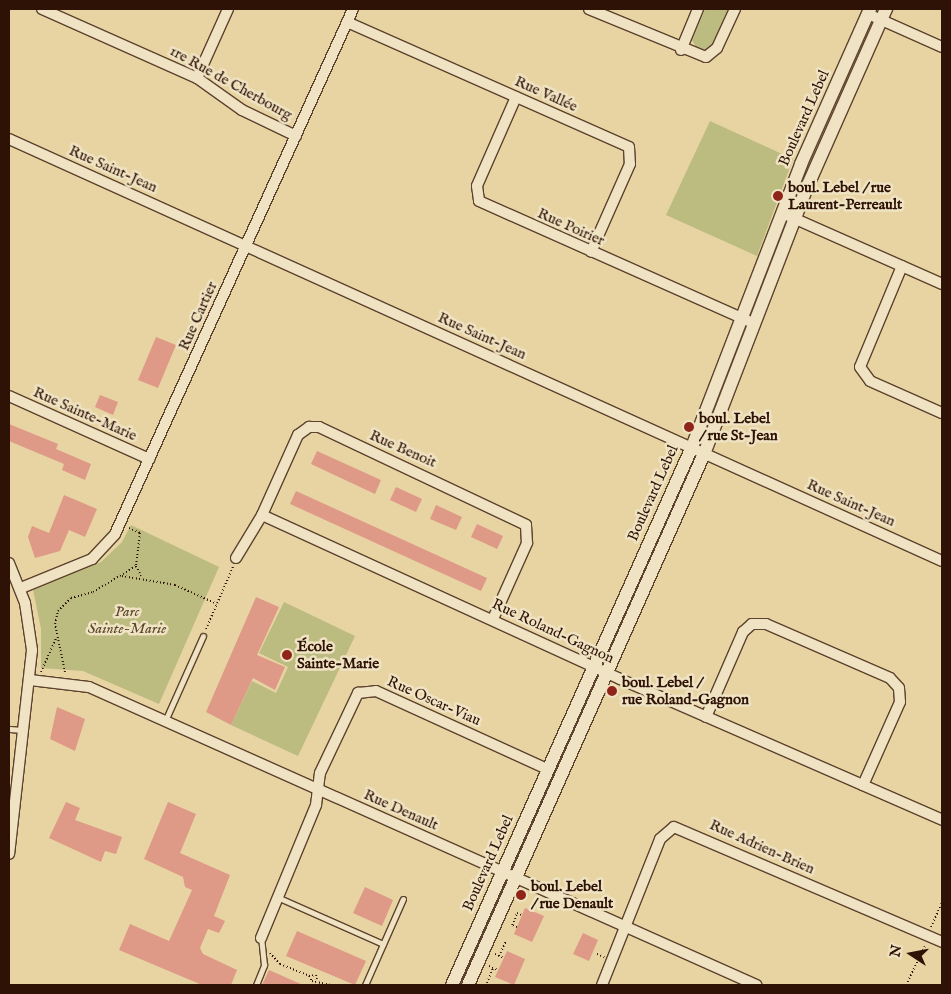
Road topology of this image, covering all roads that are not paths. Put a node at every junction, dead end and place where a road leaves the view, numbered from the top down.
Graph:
1 (42, 9) edge
2 (228, 9) edge
3 (353, 9) edge
4 (589, 9) edge
5 (698, 9) edge
6 (735, 9) edge
7 (869, 11) edge
8 (883, 14) edge
9 (347, 22) junction
10 (942, 47) edge
11 (681, 50) junction
12 (197, 78) junction
13 (516, 97) junction
14 (296, 136) junction
15 (9, 139) edge
16 (782, 213) junction
17 (795, 218) junction
18 (246, 246) junction
19 (591, 252) junction
20 (902, 266) junction
21 (942, 284) edge
22 (743, 318) junction
23 (756, 324) junction
24 (9, 396) edge
25 (942, 414) edge
26 (692, 447) junction
27 (704, 454) junction
28 (149, 460) junction
29 (262, 515) junction
30 (236, 558) road end
31 (942, 561) edge
32 (9, 563) edge
33 (20, 588) junction
34 (493, 619) junction
35 (203, 636) road end
36 (592, 666) junction
37 (605, 672) junction
38 (30, 680) junction
39 (706, 717) junction
40 (165, 721) junction
41 (9, 729) edge
42 (24, 730) junction
43 (547, 769) junction
44 (863, 785) junction
45 (319, 789) junction
46 (942, 820) edge
47 (9, 854) edge
48 (502, 871) junction
49 (515, 877) junction
50 (277, 897) junction
51 (403, 899) dead end
52 (625, 927) junction
53 (261, 938) joint
54 (942, 942) edge
55 (383, 944) junction
56 (256, 985) edge
57 (365, 985) edge
58 (452, 985) edge
59 (468, 985) edge
60 (602, 985) edge
61 (756, 985) edge

1 - 12 street, 1re Rue de Cherbourg
2 - 12 street
3 - 9 street, Rue Cartier
4 - 11 street
5 - 11 street
6 - 11 street
7 - 8 street
7 - 16 street, Boulevard Lebel
8 - 10 street
8 - 17 street, Boulevard Lebel
9 - 13 street, Rue Vallée
9 - 14 street, Rue Cartier
12 - 14 street, 1re Rue de Cherbourg
13 - 19 street, Rue Poirier
13 - 19 street, Rue Vallée
14 - 18 street, Rue Cartier
15 - 18 street, Rue Saint-Jean
16 - 17 street
16 - 22 street, Boulevard Lebel
17 - 20 street
17 - 23 street, Boulevard Lebel
18 - 26 street, Rue Saint-Jean
18 - 28 street, Rue Cartier
19 - 22 street, Rue Poirier
20 - 21 street
20 - 25 street
22 - 23 street, Rue Poirier
22 - 26 street, Boulevard Lebel
23 - 27 street, Boulevard Lebel
24 - 28 street, Rue Sainte-Marie
26 - 27 street, Rue Saint-Jean
26 - 36 street, Boulevard Lebel
27 - 31 street, Rue Saint-Jean
27 - 37 street, Boulevard Lebel
28 - 33 street, Rue Cartier
29 - 30 street, Rue Benoit
29 - 34 street, Rue Roland-Gagnon
29 - 34 street, Rue Benoit
32 - 33 street
33 - 38 street
34 - 36 street, Rue Roland-Gagnon
35 - 40 lane
36 - 37 street, Rue Roland-Gagnon
36 - 43 street, Boulevard Lebel
37 - 39 street, Rue Roland-Gagnon
37 - 49 street, Boulevard Lebel
38 - 40 street, Rue Denault
38 - 42 street
39 - 44 street, Rue Roland-Gagnon
39 - 44 street
40 - 45 street, Rue Denault
41 - 42 lane
42 - 47 street
43 - 45 street, Rue Oscar-Viau
43 - 48 street, Boulevard Lebel
44 - 46 street, Rue Roland-Gagnon
45 - 48 street, Rue Denault
45 - 50 street, Rue Oscar-Viau
48 - 49 street, Rue Denault
48 - 58 street, Boulevard Lebel
49 - 52 street, Rue Denault
49 - 59 street, Boulevard Lebel
50 - 53 street, Rue Oscar-Viau
50 - 55 lane
51 - 55 lane
52 - 54 street, Rue Adrien-Brien
52 - 60 street
52 - 61 street, Rue Denault
53 - 56 lane
55 - 57 lane

